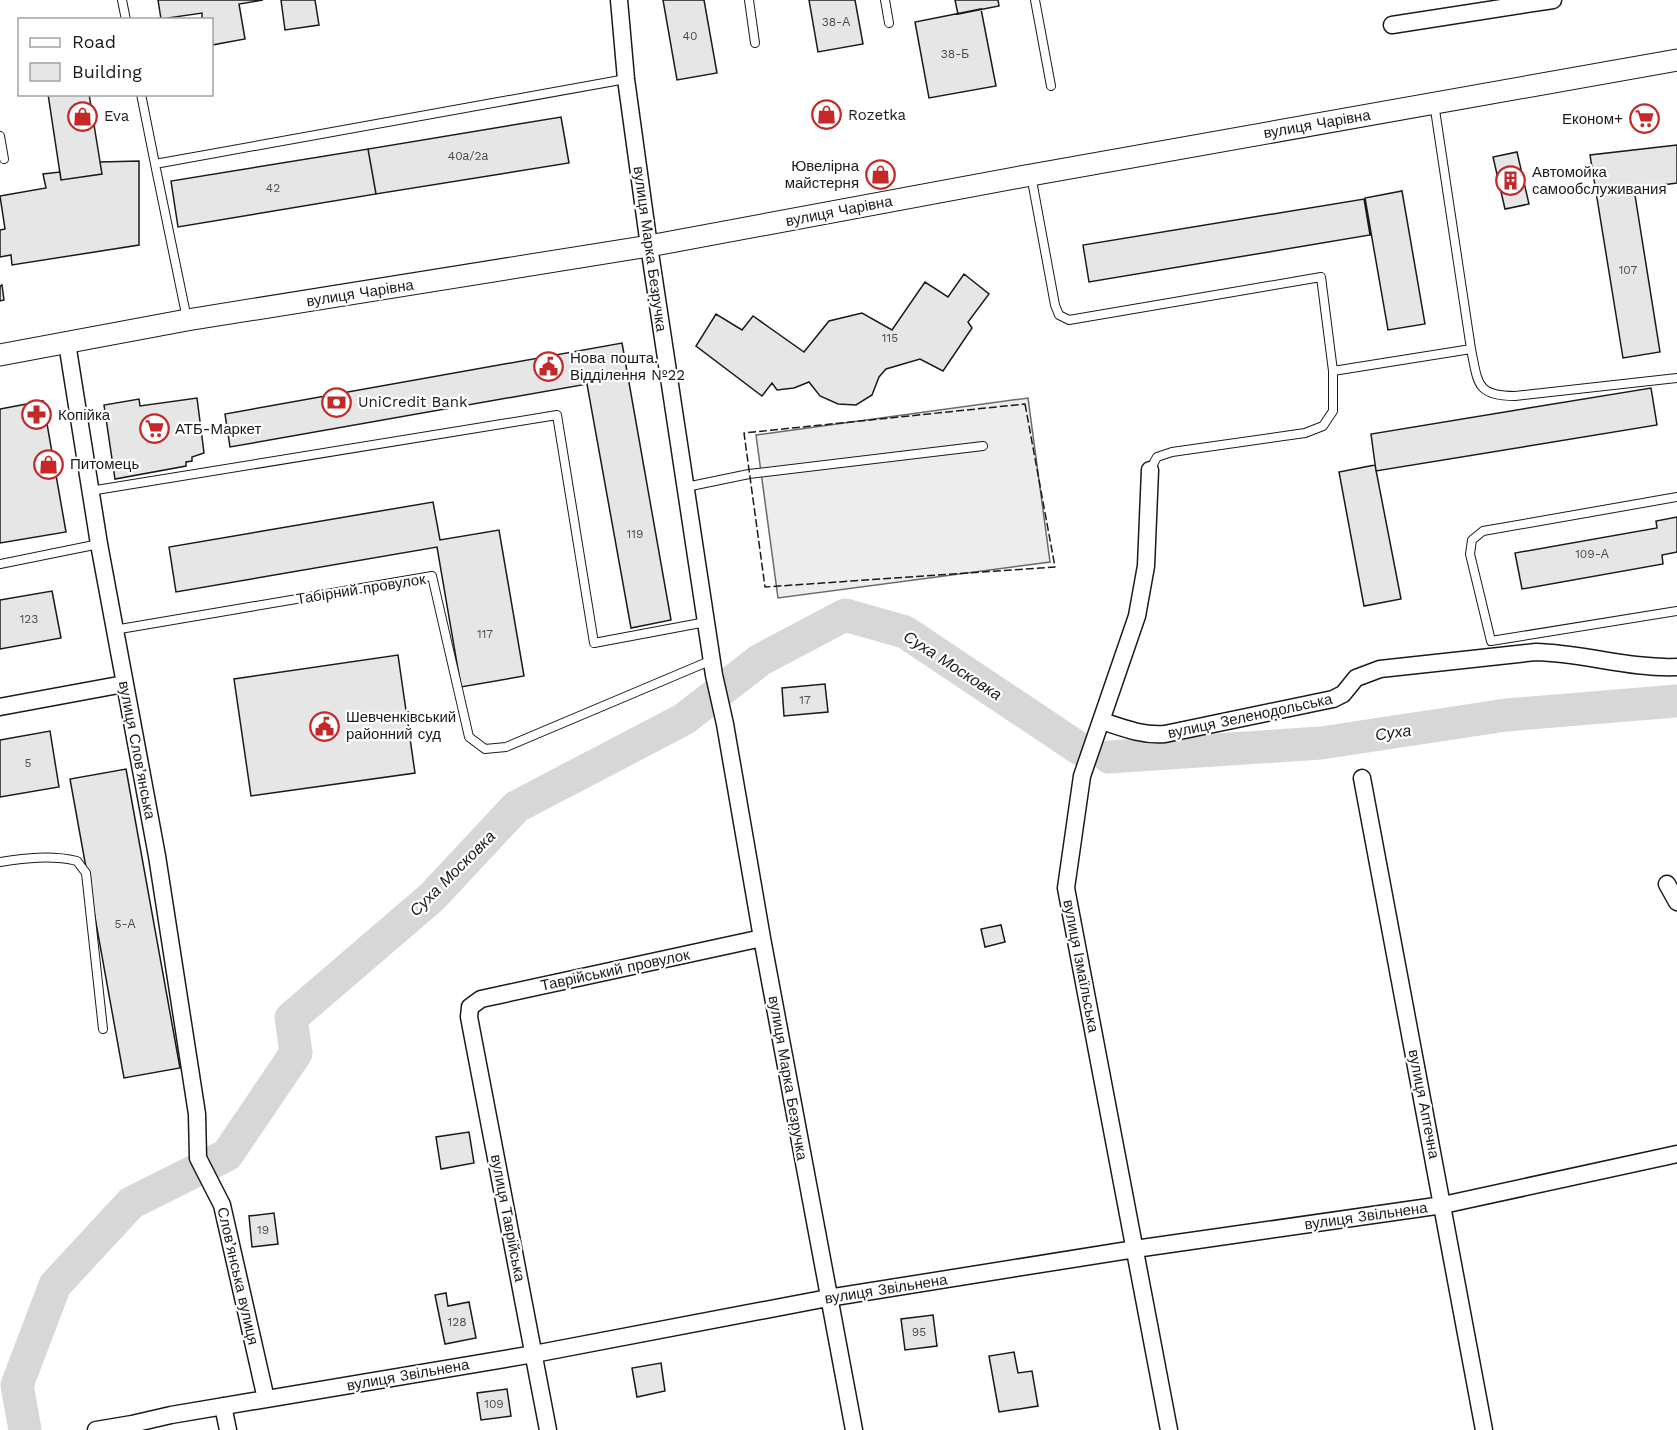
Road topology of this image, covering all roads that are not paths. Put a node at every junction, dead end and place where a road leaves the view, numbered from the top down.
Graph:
1 (122, 0) edge
2 (619, 0) edge
3 (749, 0) edge
4 (885, 0) edge
5 (1035, 0) edge
6 (1554, 0) edge
7 (126, 18) edge
8 (889, 23) dead end
9 (1392, 26) dead end
10 (755, 43) dead end
11 (1677, 60) edge
12 (626, 79) junction
13 (1051, 86) dead end
14 (141, 96) edge
15 (1434, 102) junction
16 (0, 136) edge
17 (4, 159) dead end
18 (155, 164) junction
19 (1031, 175) junction
20 (649, 246) junction
21 (187, 320) junction
22 (67, 343) junction
23 (1471, 349) junction
24 (0, 355) edge
25 (1333, 371) junction
26 (1677, 378) edge
27 (983, 446) dead end
28 (1150, 470) joint
29 (686, 487) junction
30 (90, 492) junction
31 (1677, 497) edge
32 (99, 544) junction
33 (0, 564) edge
34 (1677, 611) edge
35 (706, 622) junction
36 (114, 630) junction
37 (1492, 649) junction
38 (713, 667) junction
39 (1677, 667) edge
40 (124, 684) junction
41 (0, 707) edge
42 (1102, 721) junction
43 (1362, 778) dead end
44 (0, 862) edge
45 (1667, 884) dead end
46 (1677, 902) edge
47 (762, 938) junction
48 (470, 1007) joint
49 (103, 1029) dead end
50 (1677, 1154) edge
51 (198, 1158) joint
52 (1443, 1205) junction
53 (1135, 1249) junction
54 (828, 1298) junction
55 (534, 1353) junction
56 (266, 1399) junction
57 (223, 1406) junction
58 (96, 1430) edge
59 (228, 1430) edge
60 (548, 1430) edge
61 (854, 1430) edge
62 (1169, 1430) edge
63 (1484, 1430) edge

1 - 7 lane
2 - 12 street, вулиця Марка Безручка
3 - 10 lane
4 - 8 lane
5 - 13 lane
6 - 9 street
11 - 15 street, вулиця Чарівна
12 - 18 lane
12 - 20 street, вулиця Марка Безручка
14 - 18 lane
15 - 19 street, вулиця Чарівна
15 - 23 lane
16 - 17 lane
18 - 21 lane
19 - 20 street, вулиця Чарівна
19 - 25 lane
20 - 21 street, вулиця Чарівна
20 - 29 street, вулиця Марка Безручка
21 - 22 street, вулиця Чарівна
22 - 24 street, вулиця Чарівна
22 - 30 street, вулиця Слов’янська
23 - 25 lane
23 - 26 lane
25 - 28 lane
27 - 29 lane
28 - 42 street, вулиця Ізмаїльська
29 - 35 street, вулиця Марка Безручка
30 - 32 street, вулиця Слов’янська
30 - 35 lane
31 - 37 lane
32 - 33 lane
32 - 36 street, вулиця Слов’янська
34 - 37 lane
35 - 38 street, вулиця Марка Безручка
36 - 38 lane, Табірний провулок
36 - 40 street, вулиця Слов’янська
37 - 39 street, вулиця Зеленодольська
37 - 42 street, вулиця Зеленодольська
38 - 47 street, вулиця Марка Безручка
40 - 41 street
40 - 51 street, вулиця Слов’янська
42 - 53 street, вулиця Ізмаїльська
43 - 52 street, вулиця Аптечна
44 - 49 lane
45 - 46 street
47 - 48 street, Таврійський провулок
47 - 54 street, вулиця Марка Безручка
48 - 55 street, вулиця Таврійська
50 - 52 street, вулиця Звільнена
51 - 56 street, Слов’янська вулиця
52 - 53 street, вулиця Звільнена
52 - 63 street, вулиця Аптечна
53 - 54 street, вулиця Звільнена
53 - 62 street, вулиця Ізмаїльська
54 - 55 street, вулиця Звільнена
54 - 61 street, вулиця Марка Безручка
55 - 56 street, вулиця Звільнена
55 - 60 street, вулиця Таврійська
56 - 57 street, вулиця Звільнена
57 - 58 street, вулиця Звільнена
57 - 59 street

